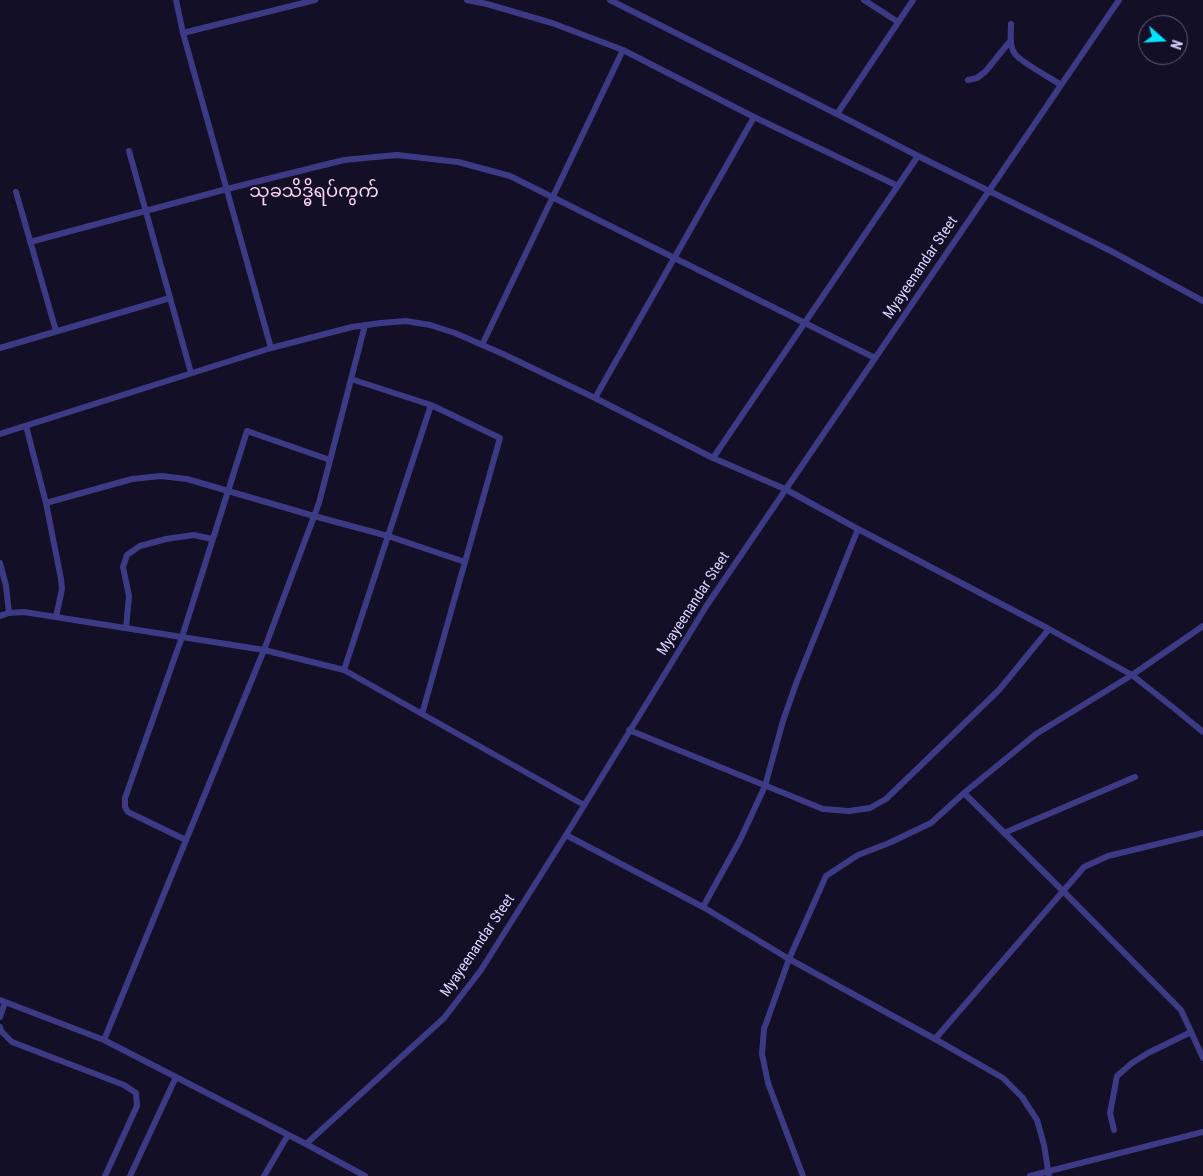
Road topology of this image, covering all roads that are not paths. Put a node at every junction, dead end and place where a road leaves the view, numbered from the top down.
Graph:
1 (176, 0) edge
2 (315, 0) edge
3 (467, 0) edge
4 (610, 0) edge
5 (864, 0) edge
6 (913, 0) edge
7 (1119, 0) edge
8 (898, 22) junction
9 (1011, 24) dead end
10 (183, 33) junction
11 (1011, 40) junction
12 (623, 50) junction
13 (968, 80) dead end
14 (1061, 85) junction
15 (837, 114) junction
16 (754, 117) junction
17 (129, 151) dead end
18 (918, 156) junction
19 (898, 186) junction
20 (227, 189) junction
21 (989, 190) junction
22 (16, 192) dead end
23 (553, 197) junction
24 (146, 211) junction
25 (30, 242) junction
26 (674, 258) junction
27 (170, 298) junction
28 (1203, 301) edge
29 (806, 323) junction
30 (366, 325) junction
31 (56, 331) junction
32 (482, 345) junction
33 (0, 348) edge
34 (272, 348) junction
35 (875, 358) junction
36 (192, 373) junction
37 (351, 379) junction
38 (594, 398) junction
39 (431, 405) junction
40 (26, 426) junction
41 (0, 434) edge
42 (713, 458) junction
43 (330, 460) junction
44 (785, 489) junction
45 (228, 490) junction
46 (46, 503) junction
47 (314, 516) junction
48 (858, 530) junction
49 (388, 536) junction
50 (212, 539) junction
51 (465, 562) junction
52 (0, 563) edge
53 (9, 613) junction
54 (0, 616) edge
55 (56, 617) junction
56 (1203, 626) edge
57 (126, 628) junction
58 (1049, 629) junction
59 (182, 637) junction
60 (264, 650) junction
61 (344, 670) junction
62 (1132, 675) junction
63 (422, 714) junction
64 (629, 730) junction
65 (1203, 732) edge
66 (1135, 778) dead end
67 (765, 786) junction
68 (964, 793) junction
69 (584, 805) junction
70 (1004, 833) junction
71 (1203, 833) edge
72 (566, 835) junction
73 (186, 840) junction
74 (1063, 891) junction
75 (703, 907) junction
76 (789, 959) junction
77 (2, 1001) edge
78 (0, 1017) edge
79 (0, 1027) edge
80 (1191, 1032) junction
81 (935, 1039) junction
82 (104, 1040) junction
83 (1203, 1058) edge
84 (176, 1077) junction
85 (1114, 1130) dead end
86 (1203, 1132) edge
87 (288, 1135) junction
88 (306, 1144) junction
89 (1049, 1174) edge
90 (105, 1176) edge
91 (130, 1176) edge
92 (264, 1176) edge
93 (365, 1176) edge
94 (803, 1176) edge
95 (1030, 1176) edge

1 - 10 street
2 - 10 street
3 - 12 street
4 - 15 street
5 - 8 street
6 - 8 street
7 - 14 street, Myayeenandar Steet
8 - 15 street
9 - 11 street
10 - 20 street
11 - 13 street
11 - 14 street
12 - 16 street
12 - 23 street
14 - 21 street, Myayeenandar Steet
15 - 18 street
16 - 19 street
16 - 26 street
17 - 24 street
18 - 19 street
18 - 21 street
19 - 29 street
20 - 23 street
20 - 24 street
20 - 34 street
21 - 28 street
21 - 35 street, Myayeenandar Steet
22 - 25 street
23 - 26 street
23 - 32 street
24 - 25 street
24 - 27 street
25 - 31 street
26 - 29 street
26 - 38 street
27 - 31 street
27 - 36 street
29 - 35 street
29 - 42 street
30 - 32 street
30 - 34 street
30 - 37 street
31 - 33 street
32 - 38 street
34 - 36 street
35 - 44 street, Myayeenandar Steet
36 - 40 street
37 - 39 street
37 - 43 street
38 - 42 street
39 - 49 street
39 - 51 street
40 - 41 street
40 - 46 street
42 - 44 street
43 - 45 street
43 - 47 street
44 - 48 street
44 - 64 street, Myayeenandar Steet
45 - 46 street
45 - 47 street
45 - 50 street
46 - 55 street
47 - 49 street
47 - 60 street
48 - 58 street
48 - 67 street
49 - 51 street
49 - 61 street
50 - 57 street
50 - 59 street
51 - 63 street
52 - 53 street
53 - 54 street
53 - 55 street
55 - 57 street
56 - 62 street
57 - 59 street
58 - 62 street
58 - 67 street
59 - 60 street
59 - 73 street
60 - 61 street
60 - 73 street
61 - 63 street
62 - 65 street
62 - 68 street
63 - 69 street
64 - 67 street
64 - 69 street, Myayeenandar Steet
66 - 70 street
67 - 75 street
68 - 70 street
68 - 76 street
69 - 72 street, Myayeenandar Steet
70 - 74 street
71 - 74 street
72 - 75 street
72 - 88 street, Myayeenandar Steet
73 - 82 street
74 - 80 street
74 - 81 street
75 - 76 street
76 - 81 street
76 - 94 street
77 - 78 street
77 - 82 street
79 - 90 street
80 - 83 street
80 - 85 street
81 - 89 street
82 - 84 street
84 - 87 street
84 - 91 street
86 - 89 street
87 - 88 street
87 - 92 street
88 - 93 street
89 - 95 street

